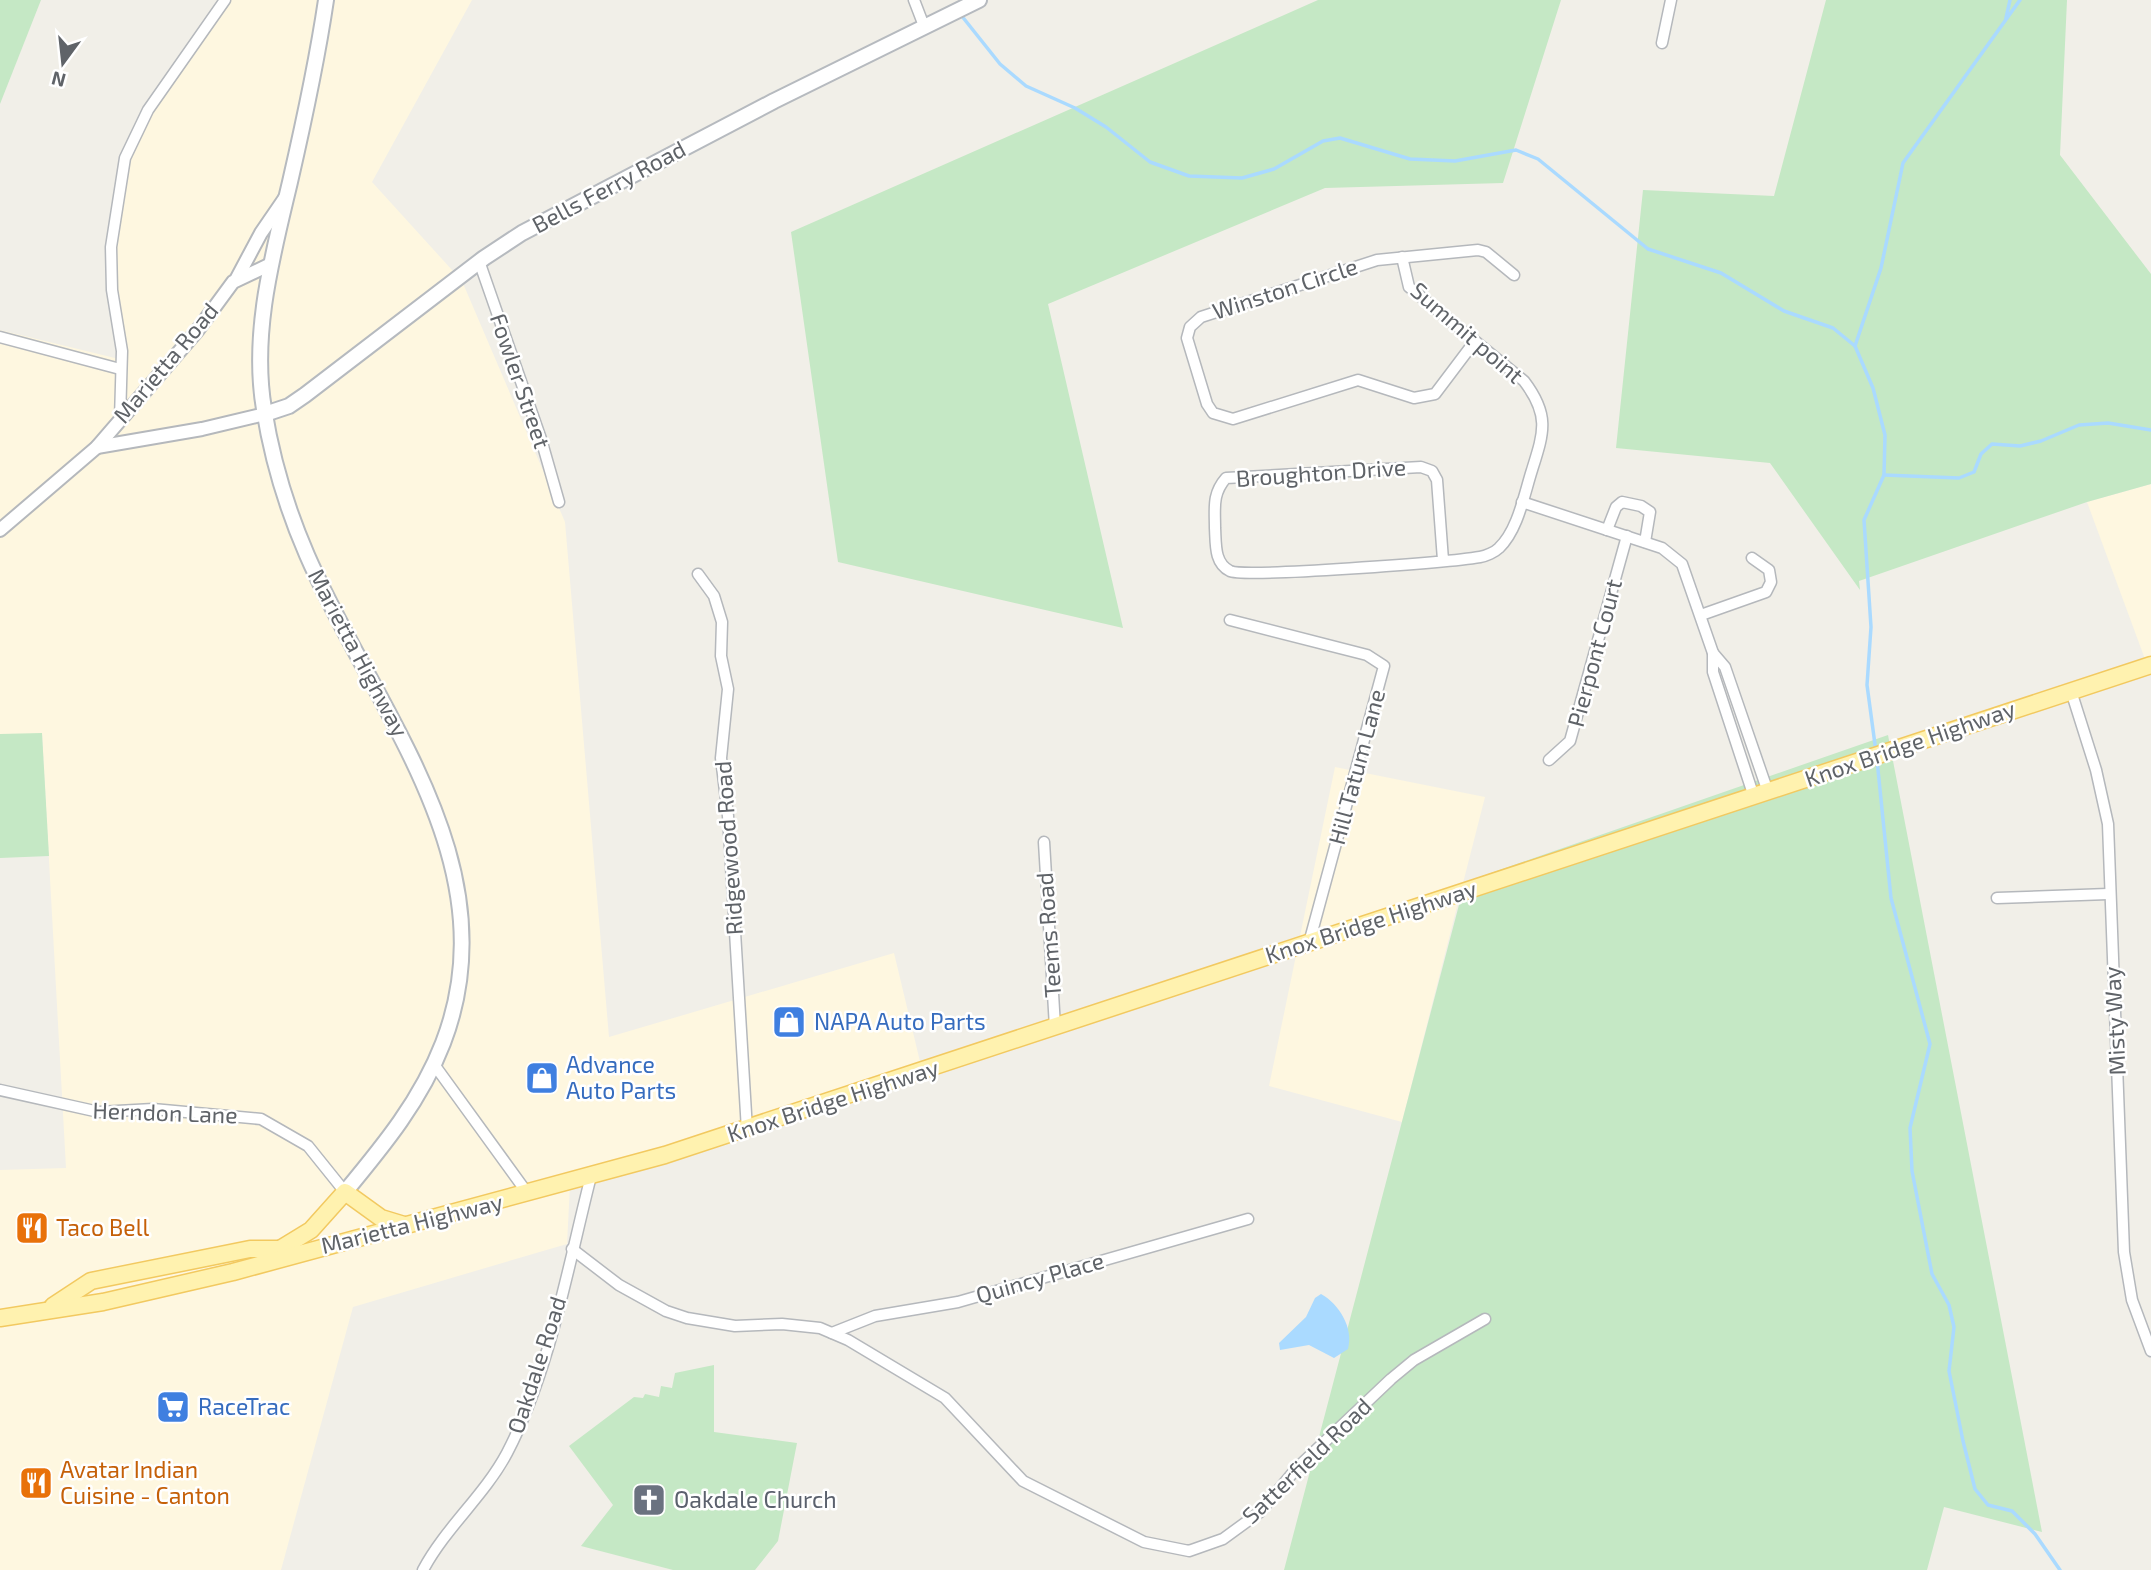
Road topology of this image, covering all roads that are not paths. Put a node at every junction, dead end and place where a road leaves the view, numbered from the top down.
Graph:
1 (225, 0) edge
2 (326, 0) edge
3 (914, 0) edge
4 (979, 0) edge
5 (1671, 0) edge
6 (924, 26) junction
7 (1662, 43) dead end
8 (287, 195) junction
9 (1402, 257) junction
10 (479, 261) junction
11 (271, 264) junction
12 (1514, 275) dead end
13 (236, 280) junction
14 (0, 337) edge
15 (1475, 341) junction
16 (120, 369) junction
17 (265, 414) junction
18 (120, 419) junction
19 (97, 447) junction
20 (559, 502) dead end
21 (1522, 502) junction
22 (0, 530) edge
23 (1607, 530) junction
24 (1627, 536) junction
25 (1646, 542) junction
26 (1752, 558) dead end
27 (1443, 560) junction
28 (698, 574) dead end
29 (1701, 615) junction
30 (1230, 620) dead end
31 (2151, 665) edge
32 (2071, 691) junction
33 (1549, 760) dead end
34 (1761, 795) junction
35 (1044, 842) dead end
36 (2108, 894) junction
37 (1997, 898) dead end
38 (1309, 943) junction
39 (1055, 1027) junction
40 (433, 1063) junction
41 (0, 1090) edge
42 (747, 1130) junction
43 (591, 1176) junction
44 (345, 1192) junction
45 (528, 1194) junction
46 (1248, 1219) dead end
47 (404, 1225) junction
48 (282, 1249) junction
49 (572, 1249) junction
50 (233, 1272) junction
51 (48, 1310) junction
52 (0, 1318) edge
53 (1485, 1319) dead end
54 (832, 1334) junction
55 (2151, 1351) edge
56 (423, 1570) edge

1 - 16 street
2 - 8 main road, Marietta Highway
3 - 6 street
4 - 6 main road, Bells Ferry Road
5 - 7 street
6 - 10 main road, Bells Ferry Road
8 - 11 main road, Marietta Highway
8 - 13 street, Marietta Road
9 - 12 street, Winston Circle
9 - 15 street, Summit point
9 - 15 street, Winston Circle
10 - 17 main road, Bells Ferry Road
10 - 20 street, Fowler Street
11 - 13 street, Marietta Road
11 - 17 main road, Marietta Highway
13 - 18 street, Marietta Road
14 - 16 street
15 - 21 street, Summit point
16 - 18 street
17 - 19 street, Marietta Road
17 - 40 main road, Marietta Highway
18 - 19 street, Marietta Road
19 - 22 street, Marietta Road
21 - 23 street
21 - 27 street, Summit point
23 - 24 street
23 - 25 street
24 - 25 street
24 - 33 street, Pierpont Court
25 - 29 street
26 - 29 street
27 - 27 street, Broughton Drive
28 - 42 street, Ridgewood Road
29 - 34 street
30 - 38 street, Hill Tatum Lane
31 - 32 main road, Knox Bridge Highway
32 - 34 main road, Knox Bridge Highway
32 - 36 street, Misty Way
34 - 38 main road, Knox Bridge Highway
35 - 39 street, Teems Road
36 - 37 street
36 - 55 street, Misty Way
38 - 39 main road, Knox Bridge Highway
39 - 42 main road, Knox Bridge Highway
40 - 44 main road, Marietta Highway
40 - 45 street
41 - 44 street, Herndon Lane
42 - 43 main road, Knox Bridge Highway
43 - 45 main road, Marietta Highway
43 - 49 street, Oakdale Road
44 - 47 main road
44 - 48 main road, Marietta Highway
45 - 47 main road, Marietta Highway
46 - 54 street, Quincy Place
47 - 50 main road, Marietta Highway
48 - 50 main road, Marietta Highway
48 - 51 main road, Marietta Highway
49 - 54 street, Satterfield Road
49 - 56 street, Oakdale Road
50 - 51 main road, Marietta Highway
51 - 52 main road, Marietta Highway
53 - 54 street, Satterfield Road

